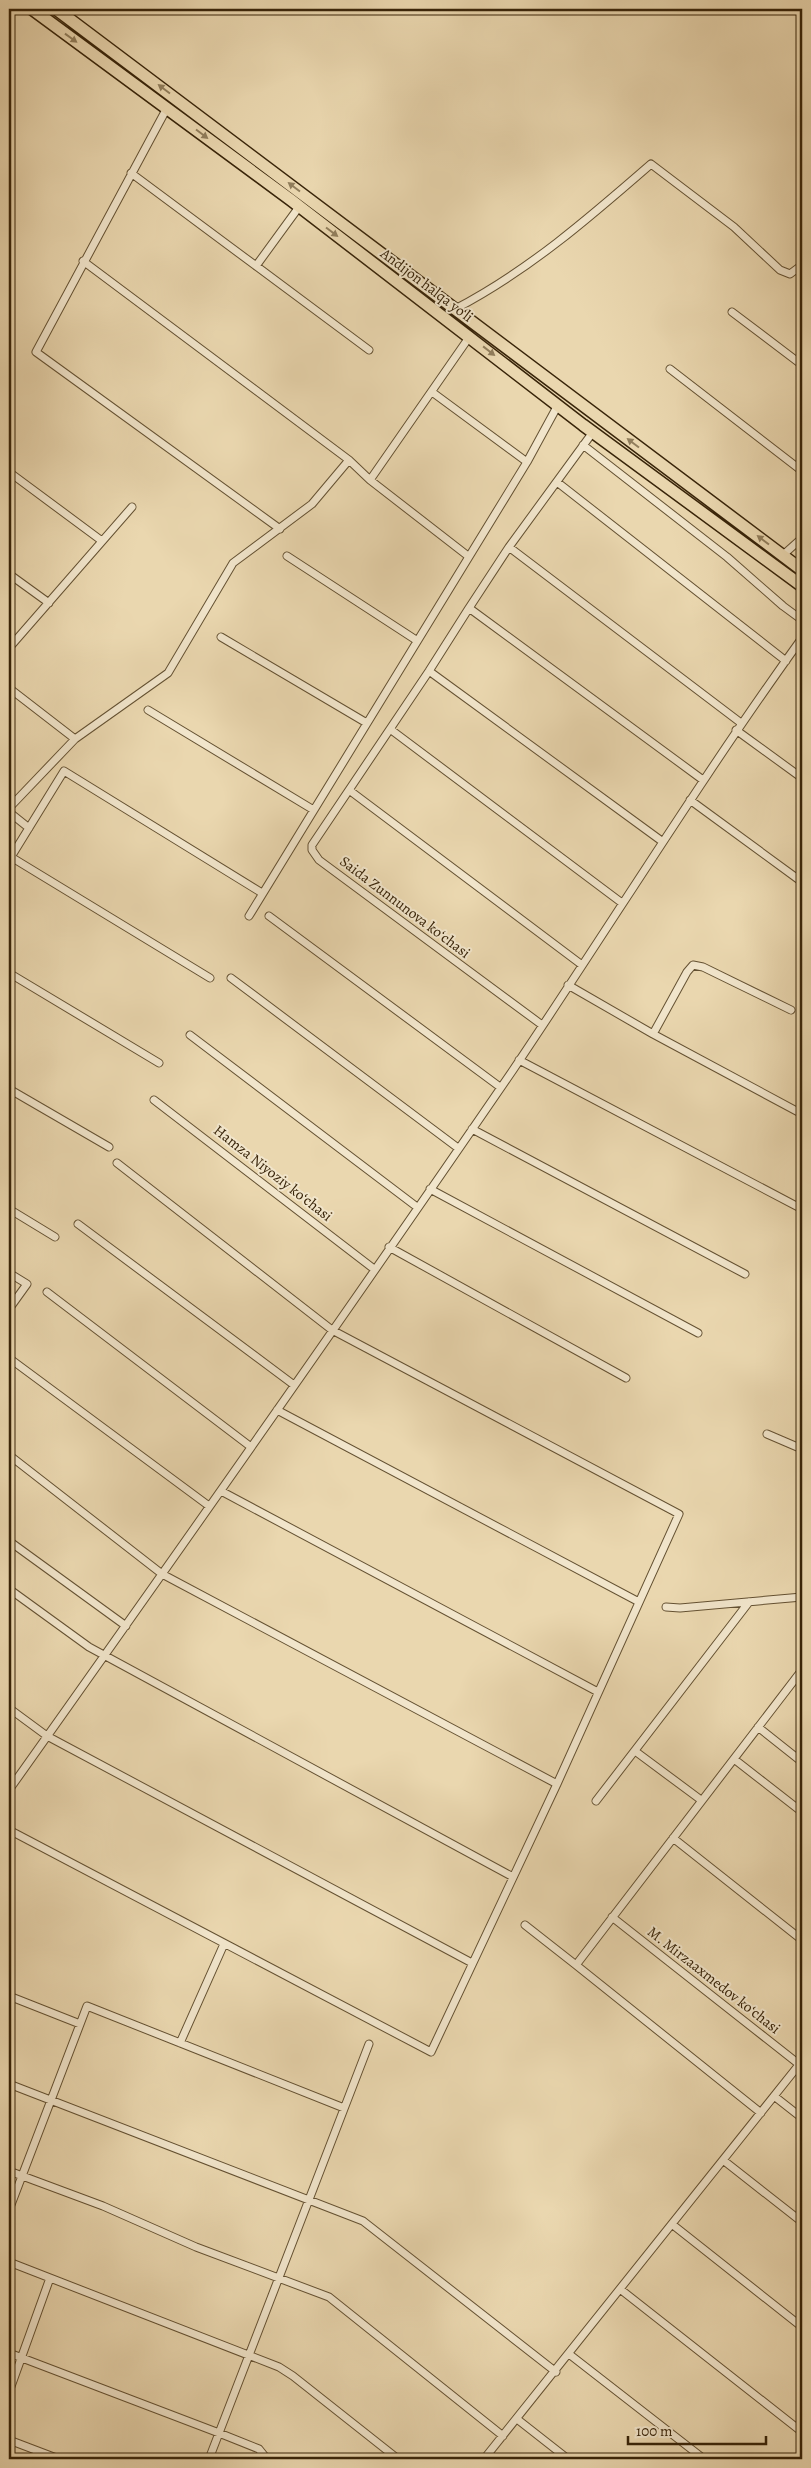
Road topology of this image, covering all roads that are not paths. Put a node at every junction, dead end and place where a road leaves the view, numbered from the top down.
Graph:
1 (32, 9) edge
2 (56, 9) edge
3 (167, 108) junction
4 (131, 173) junction
5 (299, 207) junction
6 (83, 261) junction
7 (802, 265) edge
8 (256, 266) junction
9 (455, 310) junction
10 (732, 312) dead end
11 (470, 336) junction
12 (369, 350) dead end
13 (802, 365) edge
14 (670, 369) dead end
15 (432, 392) junction
16 (558, 405) junction
17 (593, 432) junction
18 (583, 445) junction
19 (349, 460) junction
20 (527, 462) junction
21 (9, 472) edge
22 (802, 472) edge
23 (370, 480) junction
24 (556, 482) junction
25 (132, 506) dead end
26 (280, 529) junction
27 (802, 538) edge
28 (102, 541) junction
29 (509, 547) junction
30 (783, 555) junction
31 (287, 556) dead end
32 (468, 556) junction
33 (802, 570) edge
34 (9, 574) edge
35 (802, 586) edge
36 (49, 604) junction
37 (469, 608) junction
38 (802, 620) edge
39 (221, 637) dead end
40 (802, 638) edge
41 (416, 640) junction
42 (9, 648) edge
43 (786, 661) junction
44 (429, 671) junction
45 (9, 688) edge
46 (148, 710) dead end
47 (365, 722) junction
48 (741, 723) junction
49 (390, 729) junction
50 (736, 730) junction
51 (76, 739) junction
52 (802, 778) edge
53 (703, 780) junction
54 (349, 790) junction
55 (690, 800) junction
56 (9, 808) edge
57 (312, 809) junction
58 (9, 812) edge
59 (29, 828) junction
60 (663, 842) junction
61 (10, 858) edge
62 (802, 882) edge
63 (262, 893) junction
64 (622, 903) junction
65 (249, 916) dead end
66 (269, 916) dead end
67 (582, 965) junction
68 (9, 973) edge
69 (210, 978) dead end
70 (231, 978) dead end
71 (568, 985) junction
72 (791, 1010) dead end
73 (542, 1025) junction
74 (653, 1034) junction
75 (190, 1035) dead end
76 (519, 1060) junction
77 (159, 1063) dead end
78 (500, 1087) junction
79 (9, 1089) edge
80 (154, 1100) dead end
81 (802, 1114) edge
82 (472, 1129) junction
83 (109, 1147) dead end
84 (458, 1148) junction
85 (116, 1163) dead end
86 (430, 1189) junction
87 (417, 1207) junction
88 (802, 1208) edge
89 (9, 1209) edge
90 (78, 1224) dead end
91 (55, 1237) dead end
92 (389, 1247) junction
93 (374, 1269) junction
94 (9, 1273) edge
95 (745, 1274) dead end
96 (47, 1292) dead end
97 (9, 1309) edge
98 (332, 1330) junction
99 (698, 1333) dead end
100 (9, 1358) edge
101 (626, 1378) dead end
102 (294, 1385) junction
103 (277, 1410) junction
104 (767, 1434) dead end
105 (251, 1447) junction
106 (802, 1450) edge
107 (9, 1454) edge
108 (220, 1491) junction
109 (209, 1506) junction
110 (9, 1541) edge
111 (162, 1574) junction
112 (9, 1589) edge
113 (802, 1597) edge
114 (639, 1602) junction
115 (749, 1602) junction
116 (666, 1607) dead end
117 (126, 1626) junction
118 (105, 1655) junction
119 (802, 1670) edge
120 (598, 1692) junction
121 (9, 1708) edge
122 (758, 1727) junction
123 (47, 1736) junction
124 (635, 1751) junction
125 (734, 1759) junction
126 (802, 1762) edge
127 (557, 1784) junction
128 (9, 1790) edge
129 (702, 1800) junction
130 (596, 1801) dead end
131 (802, 1812) edge
132 (9, 1830) edge
133 (673, 1838) junction
134 (513, 1878) junction
135 (612, 1917) junction
136 (525, 1925) dead end
137 (802, 1940) edge
138 (224, 1944) junction
139 (472, 1963) junction
140 (576, 1965) junction
141 (9, 1996) edge
142 (80, 2024) junction
143 (180, 2043) junction
144 (369, 2044) dead end
145 (801, 2063) edge
146 (9, 2084) edge
147 (774, 2096) junction
148 (50, 2100) junction
149 (344, 2108) junction
150 (761, 2113) junction
151 (802, 2118) edge
152 (723, 2160) junction
153 (9, 2171) edge
154 (22, 2176) junction
155 (310, 2200) junction
156 (9, 2210) edge
157 (802, 2222) edge
158 (673, 2225) junction
159 (9, 2262) edge
160 (50, 2278) junction
161 (280, 2278) junction
162 (620, 2289) junction
163 (802, 2327) edge
164 (9, 2353) edge
165 (569, 2354) junction
166 (250, 2355) junction
167 (23, 2358) junction
168 (556, 2372) junction
169 (9, 2392) edge
170 (517, 2419) junction
171 (802, 2432) edge
172 (220, 2433) junction
173 (503, 2436) junction
174 (9, 2440) edge
175 (59, 2459) edge
176 (209, 2459) edge
177 (267, 2459) edge
178 (398, 2459) edge
179 (484, 2459) edge
180 (568, 2459) edge
181 (704, 2459) edge

1 -> 3 highway, Andijon halqa yo‘li
9 -> 2 highway, Andijon halqa yo‘li
3 - 4 street
3 -> 5 highway, Andijon halqa yo‘li
4 - 6 street
4 - 8 street
5 - 8 street
5 -> 11 highway, Andijon halqa yo‘li
6 - 19 street
6 - 26 street
7 - 9 street
8 - 12 street
30 -> 9 highway, Andijon halqa yo‘li
10 - 13 street
11 - 15 street
11 -> 16 highway, Andijon halqa yo‘li
14 - 22 street
15 - 20 street
15 - 23 street
16 - 17 highway, Andijon halqa yo‘li
16 - 20 street
17 - 18 street
17 - 35 highway, Andijon halqa yo‘li
18 - 24 street
18 - 38 street
19 - 23 street
19 - 26 street
20 - 32 street
21 - 28 street
23 - 32 street
24 - 29 street
24 - 43 street
25 - 28 street
26 - 51 street
27 - 30 street
28 - 36 street
29 - 37 street
29 - 48 street
30 - 33 highway, Andijon halqa yo‘li
31 - 41 street
32 - 41 street
34 - 36 street
36 - 42 street
37 - 44 street
37 - 53 street
39 - 47 street
40 - 43 street
41 - 47 street
43 - 48 street
44 - 49 street
44 - 60 street
45 - 51 street
46 - 57 street
47 - 57 street
48 - 50 street
49 - 54 street
49 - 64 street
50 - 52 street
50 - 53 street
51 - 56 street
53 - 55 street
54 - 67 street
54 - 73 street, Saida Zunnunova koʻchasi
55 - 60 street
55 - 62 street
57 - 63 street
58 - 59 street
59 - 61 street
59 - 63 street
60 - 64 street
61 - 69 street
63 - 65 street
64 - 67 street
66 - 78 street
67 - 71 street
68 - 77 street
70 - 84 street
71 - 73 street
71 - 74 street
72 - 74 street
73 - 76 street
74 - 81 street
75 - 87 street
76 - 78 street
76 - 88 street
78 - 82 street
79 - 83 street
80 - 93 street, Hamza Niyoziy koʻchasi
82 - 84 street
82 - 95 street
84 - 86 street
85 - 98 street
86 - 87 street
86 - 99 street
87 - 92 street
89 - 91 street
90 - 102 street
92 - 93 street
92 - 101 street
93 - 98 street
94 - 97 street
96 - 105 street
98 - 102 street
98 - 114 street
100 - 109 street
102 - 103 street
103 - 105 street
103 - 114 street
104 - 106 street
105 - 108 street
107 - 111 street
108 - 109 street
108 - 120 street
109 - 111 street
110 - 117 street
111 - 117 street
111 - 127 street
112 - 118 street
113 - 115 street
114 - 120 street
115 - 116 street
115 - 124 street
117 - 118 street
118 - 123 street
118 - 134 street
119 - 122 street
120 - 127 street
121 - 123 street
122 - 125 street
122 - 126 street
123 - 128 street
123 - 139 street
124 - 129 street
124 - 130 street
125 - 129 street
125 - 131 street
127 - 134 street
129 - 133 street
132 - 138 street
133 - 135 street
133 - 137 street
134 - 139 street
135 - 140 street
135 - 145 street, M. Mirzaaxmedov koʻchasi
136 - 140 street
138 - 139 street
138 - 143 street
140 - 150 street
141 - 142 street
142 - 143 street
142 - 148 street
143 - 149 street
144 - 149 street
145 - 147 street
146 - 148 street
147 - 150 street
147 - 151 street
148 - 154 street
148 - 155 street
149 - 155 street
150 - 152 street
152 - 157 street
152 - 158 street
153 - 154 street
154 - 156 street
154 - 161 street
155 - 161 street
155 - 168 street
158 - 162 street
158 - 163 street
159 - 160 street
160 - 166 street
160 - 167 street
161 - 166 street
161 - 173 street
162 - 165 street
162 - 171 street
164 - 167 street
165 - 168 street
165 - 181 street
166 - 172 street
166 - 178 street
167 - 169 street
167 - 172 street
168 - 170 street
170 - 173 street
170 - 180 street
172 - 176 street
172 - 177 street
173 - 179 street
174 - 175 street

